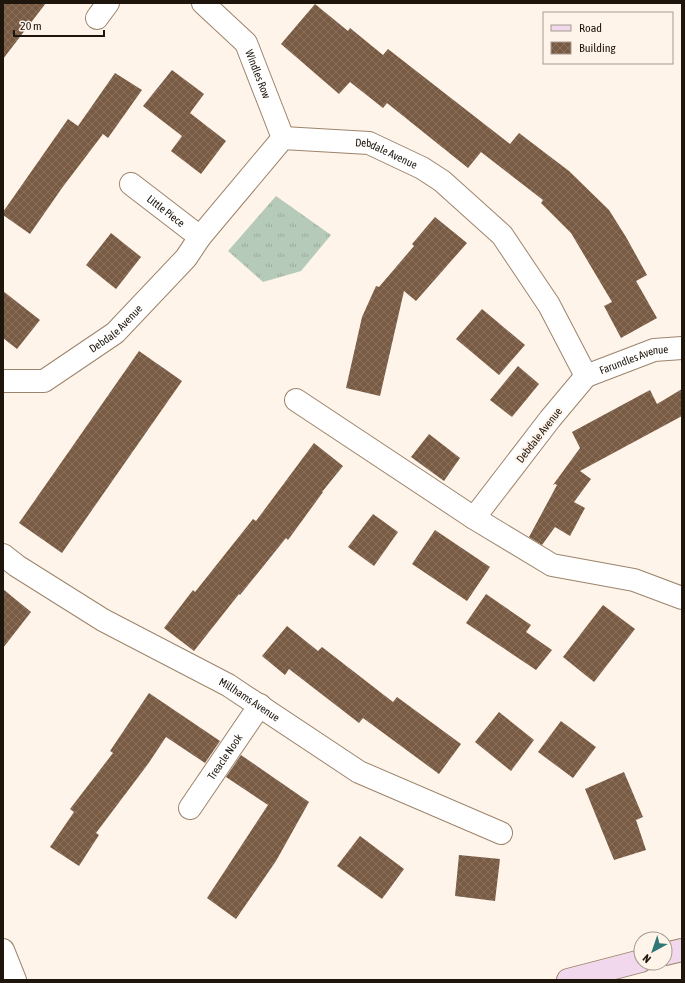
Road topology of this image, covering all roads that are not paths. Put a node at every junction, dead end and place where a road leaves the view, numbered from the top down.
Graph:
1 (203, 3) edge
2 (283, 138) junction
3 (131, 184) dead end
4 (200, 237) junction
5 (682, 348) edge
6 (586, 376) junction
7 (3, 381) edge
8 (296, 400) dead end
9 (474, 518) junction
10 (3, 555) edge
11 (682, 598) edge
12 (260, 706) junction
13 (190, 808) dead end
14 (501, 833) dead end
15 (3, 950) edge
16 (633, 963) edge
17 (16, 980) edge
18 (568, 980) edge

1 - 2 street, Windles Row
2 - 4 street, Debdale Avenue
2 - 6 street, Debdale Avenue
3 - 4 street, Little Piece
4 - 7 street, Debdale Avenue
5 - 6 street, Farundles Avenue
6 - 9 street, Debdale Avenue
8 - 9 street
9 - 11 street
10 - 12 street, Millhams Avenue
12 - 13 street, Treacle Nook
12 - 14 street, Millhams Avenue
15 - 17 street
16 - 18 main road

